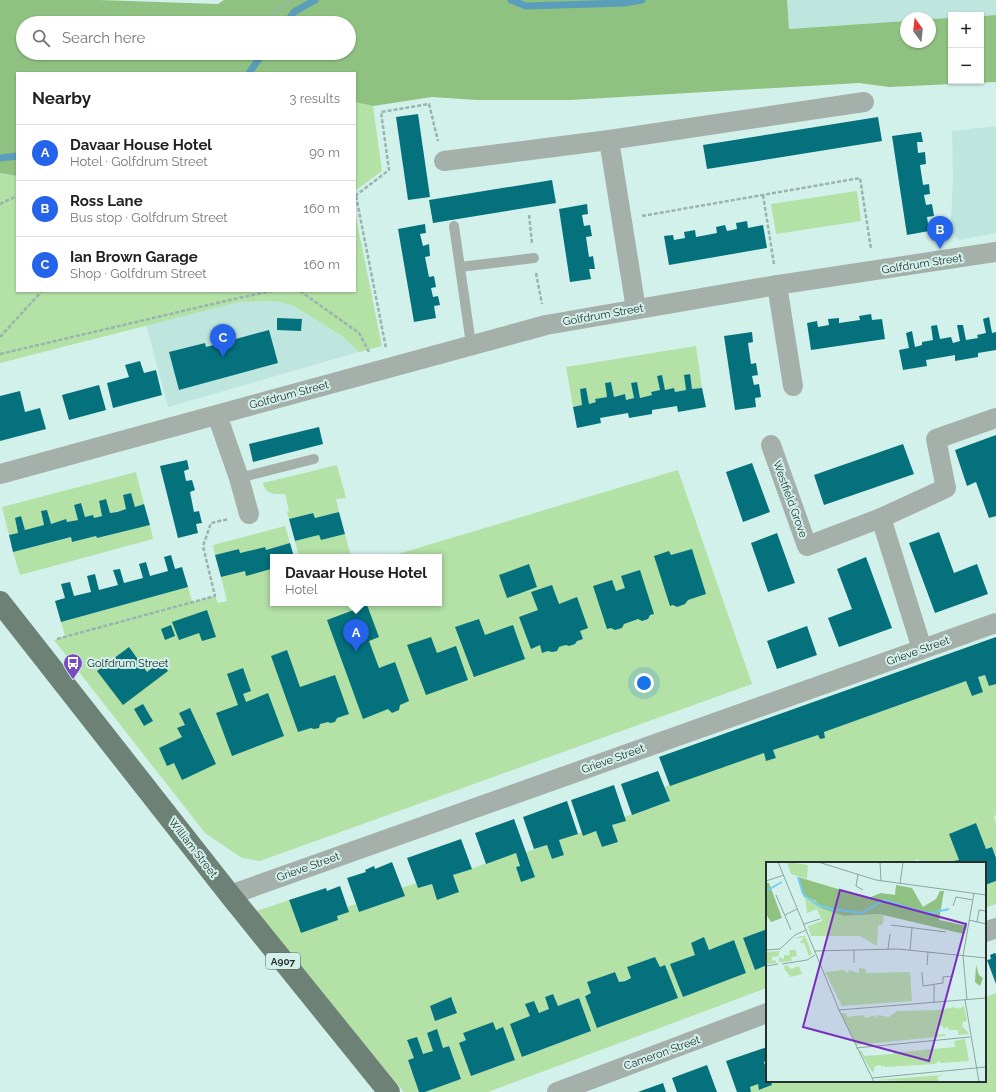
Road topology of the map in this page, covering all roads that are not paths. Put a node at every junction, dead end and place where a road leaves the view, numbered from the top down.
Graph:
1 (864, 102) dead end
2 (610, 140) junction
3 (444, 161) road end
4 (454, 226) dead end
5 (996, 252) edge
6 (534, 258) dead end
7 (460, 267) junction
8 (777, 285) junction
9 (636, 309) junction
10 (471, 344) junction
11 (793, 386) dead end
12 (217, 415) junction
13 (996, 418) edge
14 (771, 446) dead end
15 (314, 459) dead end
16 (0, 474) edge
17 (239, 478) junction
18 (249, 514) road end
19 (881, 518) junction
20 (0, 602) edge
21 (996, 623) edge
22 (922, 649) junction
23 (230, 895) junction
24 (996, 928) edge
25 (986, 932) edge
26 (766, 1013) edge
27 (389, 1092) edge
28 (557, 1092) edge

1 - 2 street
2 - 3 street
2 - 9 street
4 - 7 lane
5 - 8 street, Golfdrum Street
6 - 7 lane
7 - 10 lane
8 - 9 street, Golfdrum Street
8 - 11 street
9 - 10 street, Golfdrum Street
10 - 12 street, Golfdrum Street
12 - 16 street, Golfdrum Street
12 - 17 street
13 - 19 street, Westfield Grove
14 - 19 street, Westfield Grove
15 - 17 lane
17 - 18 street
19 - 22 street
20 - 23 main road, William Street / A907
21 - 22 street, Grieve Street
22 - 23 street, Grieve Street
23 - 27 main road, William Street / A907
24 - 25 street
26 - 28 street, Cameron Street

